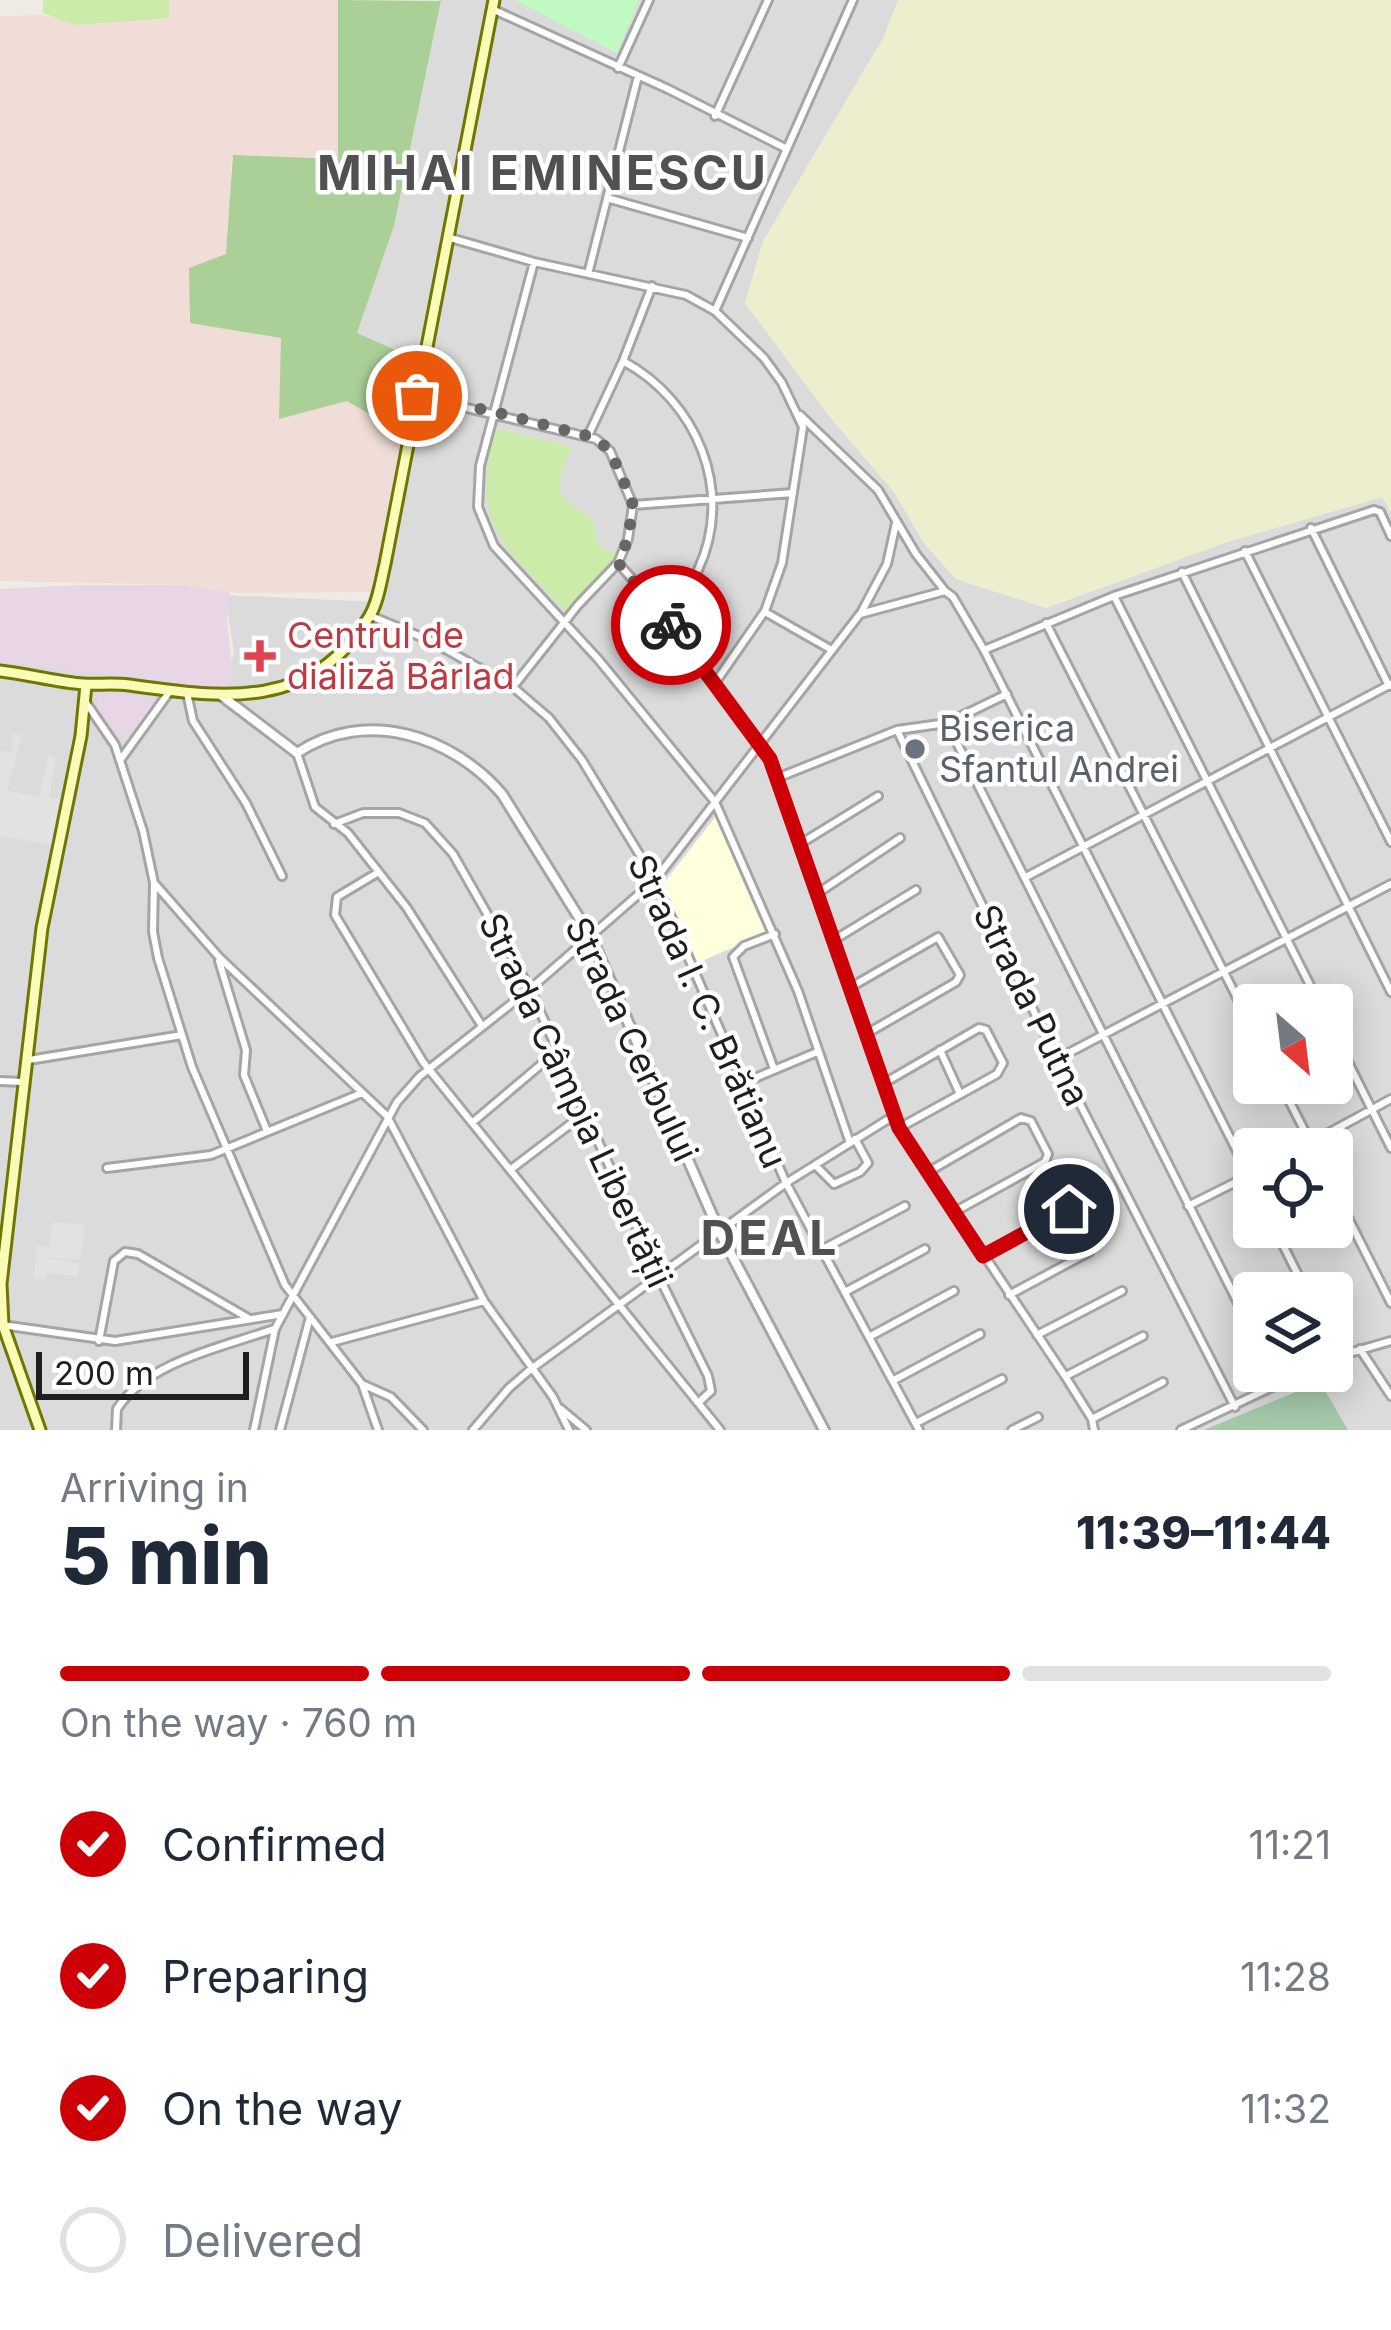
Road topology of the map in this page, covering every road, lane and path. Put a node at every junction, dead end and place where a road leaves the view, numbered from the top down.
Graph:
1 (649, 0) edge
2 (768, 0) edge
3 (853, 0) edge
4 (493, 5) edge
5 (618, 68) junction
6 (638, 76) junction
7 (715, 116) junction
8 (788, 150) junction
9 (606, 198) junction
10 (447, 237) junction
11 (748, 238) junction
12 (534, 262) junction
13 (588, 274) junction
14 (652, 286) junction
15 (715, 311) junction
16 (622, 361) junction
17 (417, 396) junction
18 (495, 412) junction
19 (800, 415) junction
20 (588, 436) junction
21 (793, 493) junction
22 (712, 497) junction
23 (633, 505) junction
24 (897, 519) junction
25 (1311, 529) junction
26 (1391, 536) edge
27 (1246, 551) junction
28 (618, 563) junction
29 (1182, 572) junction
30 (945, 591) junction
31 (1114, 596) junction
32 (765, 611) junction
33 (860, 614) junction
34 (664, 615) junction
35 (370, 616) junction
36 (1046, 622) junction
37 (563, 625) junction
38 (830, 649) junction
39 (984, 650) junction
40 (0, 671) edge
41 (716, 683) junction
42 (86, 685) junction
43 (1390, 686) edge
44 (513, 687) junction
45 (170, 691) junction
46 (187, 693) junction
47 (1006, 694) junction
48 (222, 696) junction
49 (86, 702) junction
50 (1329, 717) junction
51 (947, 723) junction
52 (897, 730) junction
53 (760, 743) junction
54 (1270, 748) junction
55 (297, 753) junction
56 (121, 759) junction
57 (777, 778) junction
58 (1207, 779) junction
59 (878, 796) dead end
60 (715, 802) junction
61 (1144, 814) junction
62 (334, 824) junction
63 (900, 838) dead end
64 (1391, 842) edge
65 (800, 844) junction
66 (1083, 847) junction
67 (377, 872) junction
68 (282, 876) dead end
69 (1026, 877) junction
70 (655, 880) junction
71 (154, 883) junction
72 (1391, 884) edge
73 (916, 890) dead end
74 (817, 894) junction
75 (1347, 905) junction
76 (775, 934) junction
77 (591, 937) junction
78 (1286, 938) junction
79 (834, 940) junction
80 (218, 957) junction
81 (1223, 971) junction
82 (1309, 984) edge
83 (851, 987) junction
84 (530, 989) junction
85 (1233, 990) edge
86 (1391, 992) edge
87 (1161, 1004) junction
88 (482, 1027) junction
89 (866, 1034) junction
90 (1105, 1034) junction
91 (182, 1035) junction
92 (940, 1050) junction
93 (557, 1051) junction
94 (818, 1052) junction
95 (1058, 1058) junction
96 (29, 1060) junction
97 (430, 1069) junction
98 (774, 1069) junction
99 (1353, 1072) edge
100 (0, 1081) edge
101 (26, 1082) junction
102 (743, 1083) junction
103 (884, 1083) junction
104 (362, 1093) junction
105 (960, 1094) junction
106 (1391, 1100) edge
107 (1372, 1110) junction
108 (585, 1113) junction
109 (895, 1115) junction
110 (387, 1116) junction
111 (473, 1122) junction
112 (899, 1128) junction
113 (1342, 1128) edge
114 (267, 1132) junction
115 (1233, 1140) edge
116 (853, 1141) junction
117 (1391, 1148) edge
118 (227, 1150) junction
119 (815, 1165) junction
120 (107, 1168) dead end
121 (510, 1170) junction
122 (928, 1172) junction
123 (786, 1183) junction
124 (1233, 1183) edge
125 (905, 1206) dead end
126 (1188, 1206) junction
127 (954, 1212) junction
128 (1353, 1228) edge
129 (719, 1231) junction
130 (822, 1249) junction
131 (926, 1249) dead end
132 (983, 1256) junction
133 (659, 1277) junction
134 (954, 1291) dead end
135 (844, 1292) junction
136 (1122, 1292) dead end
137 (1233, 1294) edge
138 (1009, 1295) junction
139 (293, 1298) junction
140 (484, 1301) junction
141 (1391, 1304) edge
142 (620, 1307) junction
143 (283, 1315) junction
144 (310, 1317) junction
145 (248, 1318) junction
146 (1, 1325) edge
147 (275, 1329) junction
148 (980, 1334) dead end
149 (1036, 1335) junction
150 (1143, 1336) dead end
151 (869, 1337) junction
152 (99, 1341) junction
153 (1391, 1341) edge
154 (332, 1342) junction
155 (1360, 1349) junction
156 (1353, 1351) edge
157 (531, 1369) junction
158 (1065, 1376) junction
159 (1002, 1379) dead end
160 (893, 1381) junction
161 (1163, 1382) dead end
162 (362, 1384) junction
163 (1264, 1392) edge
164 (1391, 1396) edge
165 (698, 1403) junction
166 (1235, 1407) junction
167 (560, 1409) junction
168 (1038, 1417) dead end
169 (1092, 1419) junction
170 (917, 1427) edge
171 (40, 1430) edge
172 (116, 1430) edge
173 (254, 1430) edge
174 (280, 1430) edge
175 (379, 1430) edge
176 (423, 1430) edge
177 (473, 1430) edge
178 (569, 1430) edge
179 (586, 1430) edge
180 (720, 1430) edge
181 (824, 1430) edge
182 (1012, 1430) edge
183 (1094, 1430) edge
184 (1181, 1430) edge

1 - 5 street
2 - 7 street
3 - 8 street
4 - 5 street
4 - 10 main road
5 - 6 street
6 - 7 street
6 - 9 street
7 - 8 street
8 - 11 street
9 - 11 street
9 - 13 street
10 - 12 street
10 - 17 main road
11 - 15 street
12 - 13 street
12 - 18 street
13 - 14 street
14 - 15 street
14 - 16 street
15 - 19 street
16 - 20 street
16 - 22 street
17 - 18 street
17 - 35 main road
18 - 20 street
18 - 37 street
19 - 21 street
19 - 24 street
20 - 23 street
21 - 22 street
21 - 32 street
22 - 23 street
22 - 34 street
23 - 28 street
24 - 30 street
24 - 33 street
25 - 26 street
25 - 27 street
25 - 43 street
27 - 29 street
27 - 50 street
28 - 34 street
28 - 37 street
29 - 31 street
29 - 54 street
30 - 33 street
30 - 39 street
31 - 36 street
31 - 58 street
32 - 38 street
32 - 41 street
33 - 38 street
34 - 41 street
35 - 44 street, Strada I. C. Brătianu
35 - 48 main road
36 - 39 street
36 - 61 street
37 - 44 street
37 - 60 street
38 - 53 street
39 - 47 street
40 - 42 main road
41 - 53 street
42 - 45 main road
42 - 49 main road
43 - 50 street
44 - 70 street, Strada I. C. Brătianu
45 - 46 main road
45 - 56 street
46 - 48 main road
46 - 68 street
47 - 51 street
47 - 66 street
48 - 55 street
49 - 56 street
49 - 96 main road
50 - 54 street
50 - 64 street
51 - 52 street
51 - 69 street
52 - 57 street
52 - 95 street, Strada Putna
53 - 57 street
53 - 60 street
54 - 58 street
54 - 75 street
55 - 62 street
55 - 77 street, Strada Cerbului
56 - 71 street
57 - 65 street
58 - 61 street
58 - 78 street
59 - 65 street
60 - 70 street
60 - 76 street
61 - 66 street
61 - 81 street
62 - 67 street
62 - 84 street, Strada Câmpia Libertății
63 - 74 street
65 - 74 street
66 - 69 street
66 - 87 street
67 - 88 street
67 - 97 street
69 - 90 street
70 - 77 street
70 - 102 street, Strada I. C. Brătianu
71 - 80 street
71 - 91 street
72 - 75 street
73 - 79 street
74 - 79 street
75 - 78 street
75 - 86 street
76 - 94 street
76 - 98 street
77 - 84 street
77 - 129 street, Strada Cerbului
78 - 81 street
78 - 82 street
79 - 83 street
80 - 104 street
80 - 114 street
81 - 85 street
81 - 87 street
83 - 89 street
83 - 89 street
84 - 88 street
84 - 93 street, Strada Câmpia Libertății
87 - 90 street
87 - 115 street
88 - 97 street
89 - 103 street
90 - 95 street
90 - 126 street
91 - 96 street
91 - 118 street
92 - 103 street
92 - 105 street
92 - 105 street
93 - 108 street, Strada Câmpia Libertății
93 - 111 street
94 - 98 street
94 - 116 street
95 - 166 street, Strada Putna
96 - 101 main road
97 - 110 street
97 - 111 street
98 - 102 street
99 - 107 street
100 - 101 street
101 - 146 main road
102 - 123 street, Strada I. C. Brătianu
103 - 109 street
104 - 110 street
104 - 114 street
105 - 112 street
106 - 107 street
107 - 113 street
107 - 117 street
108 - 121 street
108 - 133 street, Strada Câmpia Libertății
109 - 112 street
109 - 116 street
110 - 139 street
110 - 140 street
111 - 121 street
112 - 122 street
114 - 118 street
116 - 119 street
116 - 119 street
118 - 120 street
118 - 139 street
119 - 123 street
121 - 142 street
122 - 127 street
122 - 127 street
123 - 129 street
123 - 130 street, Strada I. C. Brătianu
124 - 126 street
125 - 130 street
126 - 137 street
127 - 132 street
128 - 141 street
129 - 133 street
129 - 181 street, Strada Cerbului
130 - 135 street, Strada I. C. Brătianu
131 - 135 street
132 - 138 street
132 - 138 street
133 - 142 street
133 - 165 street, Strada Câmpia Libertății
134 - 151 street
135 - 151 street, Strada I. C. Brătianu
136 - 149 street
138 - 149 street
139 - 143 street
139 - 144 street
140 - 154 street
140 - 157 street
142 - 157 street
142 - 165 street
143 - 145 street
143 - 147 street
144 - 154 street
144 - 174 street
145 - 152 street
145 - 152 street
146 - 152 street
146 - 171 main road
147 - 172 street
147 - 173 street
148 - 160 street
149 - 158 street
150 - 158 street
151 - 160 street, Strada I. C. Brătianu
153 - 155 street
154 - 162 street
155 - 156 street
155 - 164 street
157 - 167 street
157 - 177 street
158 - 169 street
159 - 170 street
160 - 170 street, Strada I. C. Brătianu
161 - 169 street
162 - 175 street
162 - 176 street
163 - 166 street
165 - 180 street
166 - 184 street
167 - 178 street
167 - 179 street
168 - 182 street
169 - 183 street

